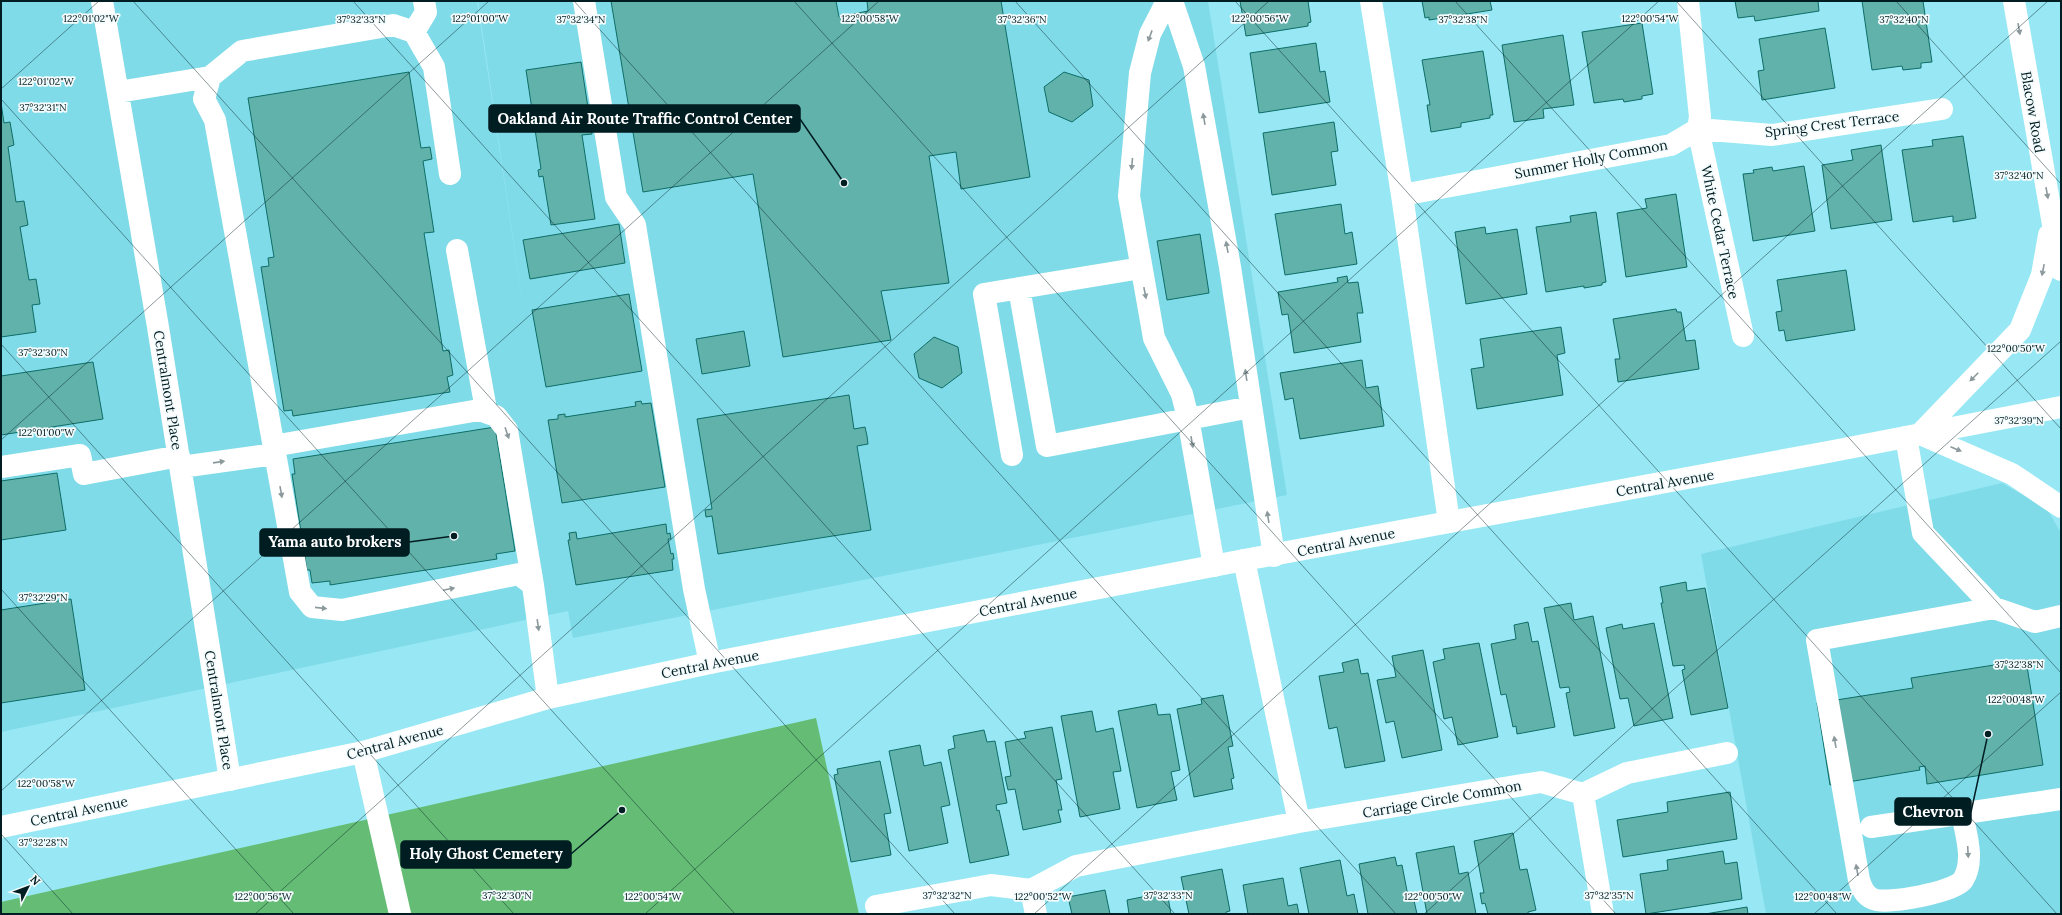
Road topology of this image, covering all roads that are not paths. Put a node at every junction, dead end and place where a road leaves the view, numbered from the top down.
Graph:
1 (102, 1) edge
2 (424, 1) edge
3 (584, 1) edge
4 (1167, 1) edge
5 (1172, 1) edge
6 (1372, 1) edge
7 (1688, 1) edge
8 (2014, 1) edge
9 (414, 32) junction
10 (210, 77) junction
11 (118, 92) junction
12 (1942, 109) dead end
13 (1698, 129) junction
14 (450, 174) dead end
15 (1402, 195) junction
16 (2052, 218) junction
17 (457, 250) dead end
18 (1141, 268) junction
19 (2061, 270) edge
20 (1019, 288) junction
21 (1743, 336) dead end
22 (1251, 406) junction
23 (2061, 406) edge
24 (479, 410) junction
25 (1188, 418) junction
26 (1913, 436) junction
27 (274, 450) junction
28 (1012, 454) dead end
29 (180, 462) junction
30 (1, 467) edge
31 (2061, 507) edge
32 (1449, 522) junction
33 (1274, 556) junction
34 (1244, 560) junction
35 (1214, 566) junction
36 (533, 585) junction
37 (1994, 608) junction
38 (2061, 616) edge
39 (710, 663) junction
40 (548, 698) junction
41 (363, 752) junction
42 (1727, 753) dead end
43 (230, 780) junction
44 (1583, 794) junction
45 (2061, 799) edge
46 (1962, 814) junction
47 (1299, 822) junction
48 (1, 827) edge
49 (1871, 827) dead end
50 (1032, 890) junction
51 (876, 906) dead end
52 (400, 914) edge
53 (1036, 914) edge
54 (1603, 914) edge

1 - 11 street, Centralmont Place
2 - 9 street
3 - 39 street
4 -> 18 street
22 -> 5 street
6 - 15 street
7 - 13 street
8 -> 16 street, Blacow Road
9 - 10 street
9 - 14 street
10 - 11 street
10 - 27 street
11 - 29 street, Centralmont Place
12 - 13 street, Spring Crest Terrace
13 - 15 street, Summer Holly Common
13 - 21 street, White Cedar Terrace
15 - 32 street
16 - 19 street, Blacow Road
16 -> 26 street
17 - 24 street
18 - 20 street
18 -> 25 street
20 - 25 street
20 - 28 street
22 - 25 street
33 -> 22 street
23 - 26 street, Central Avenue
24 - 27 street
24 -> 36 street
25 -> 35 street
26 -> 31 street
26 - 32 street, Central Avenue
26 - 37 street
29 -> 27 street
27 -> 36 street
29 - 30 street
29 - 43 street, Centralmont Place
32 - 33 street, Central Avenue
33 - 34 street, Central Avenue
34 - 35 street, Central Avenue
34 - 47 street
35 - 39 street, Central Avenue
36 -> 40 street
37 - 38 street
46 -> 37 street
39 - 40 street, Central Avenue
40 - 41 street, Central Avenue
41 - 43 street, Central Avenue
41 - 52 street
42 - 44 street
43 - 48 street, Central Avenue
44 - 47 street, Carriage Circle Common
44 - 54 street
45 - 46 street
46 - 49 street
47 - 50 street, Carriage Circle Common
50 - 51 street
50 - 53 street

